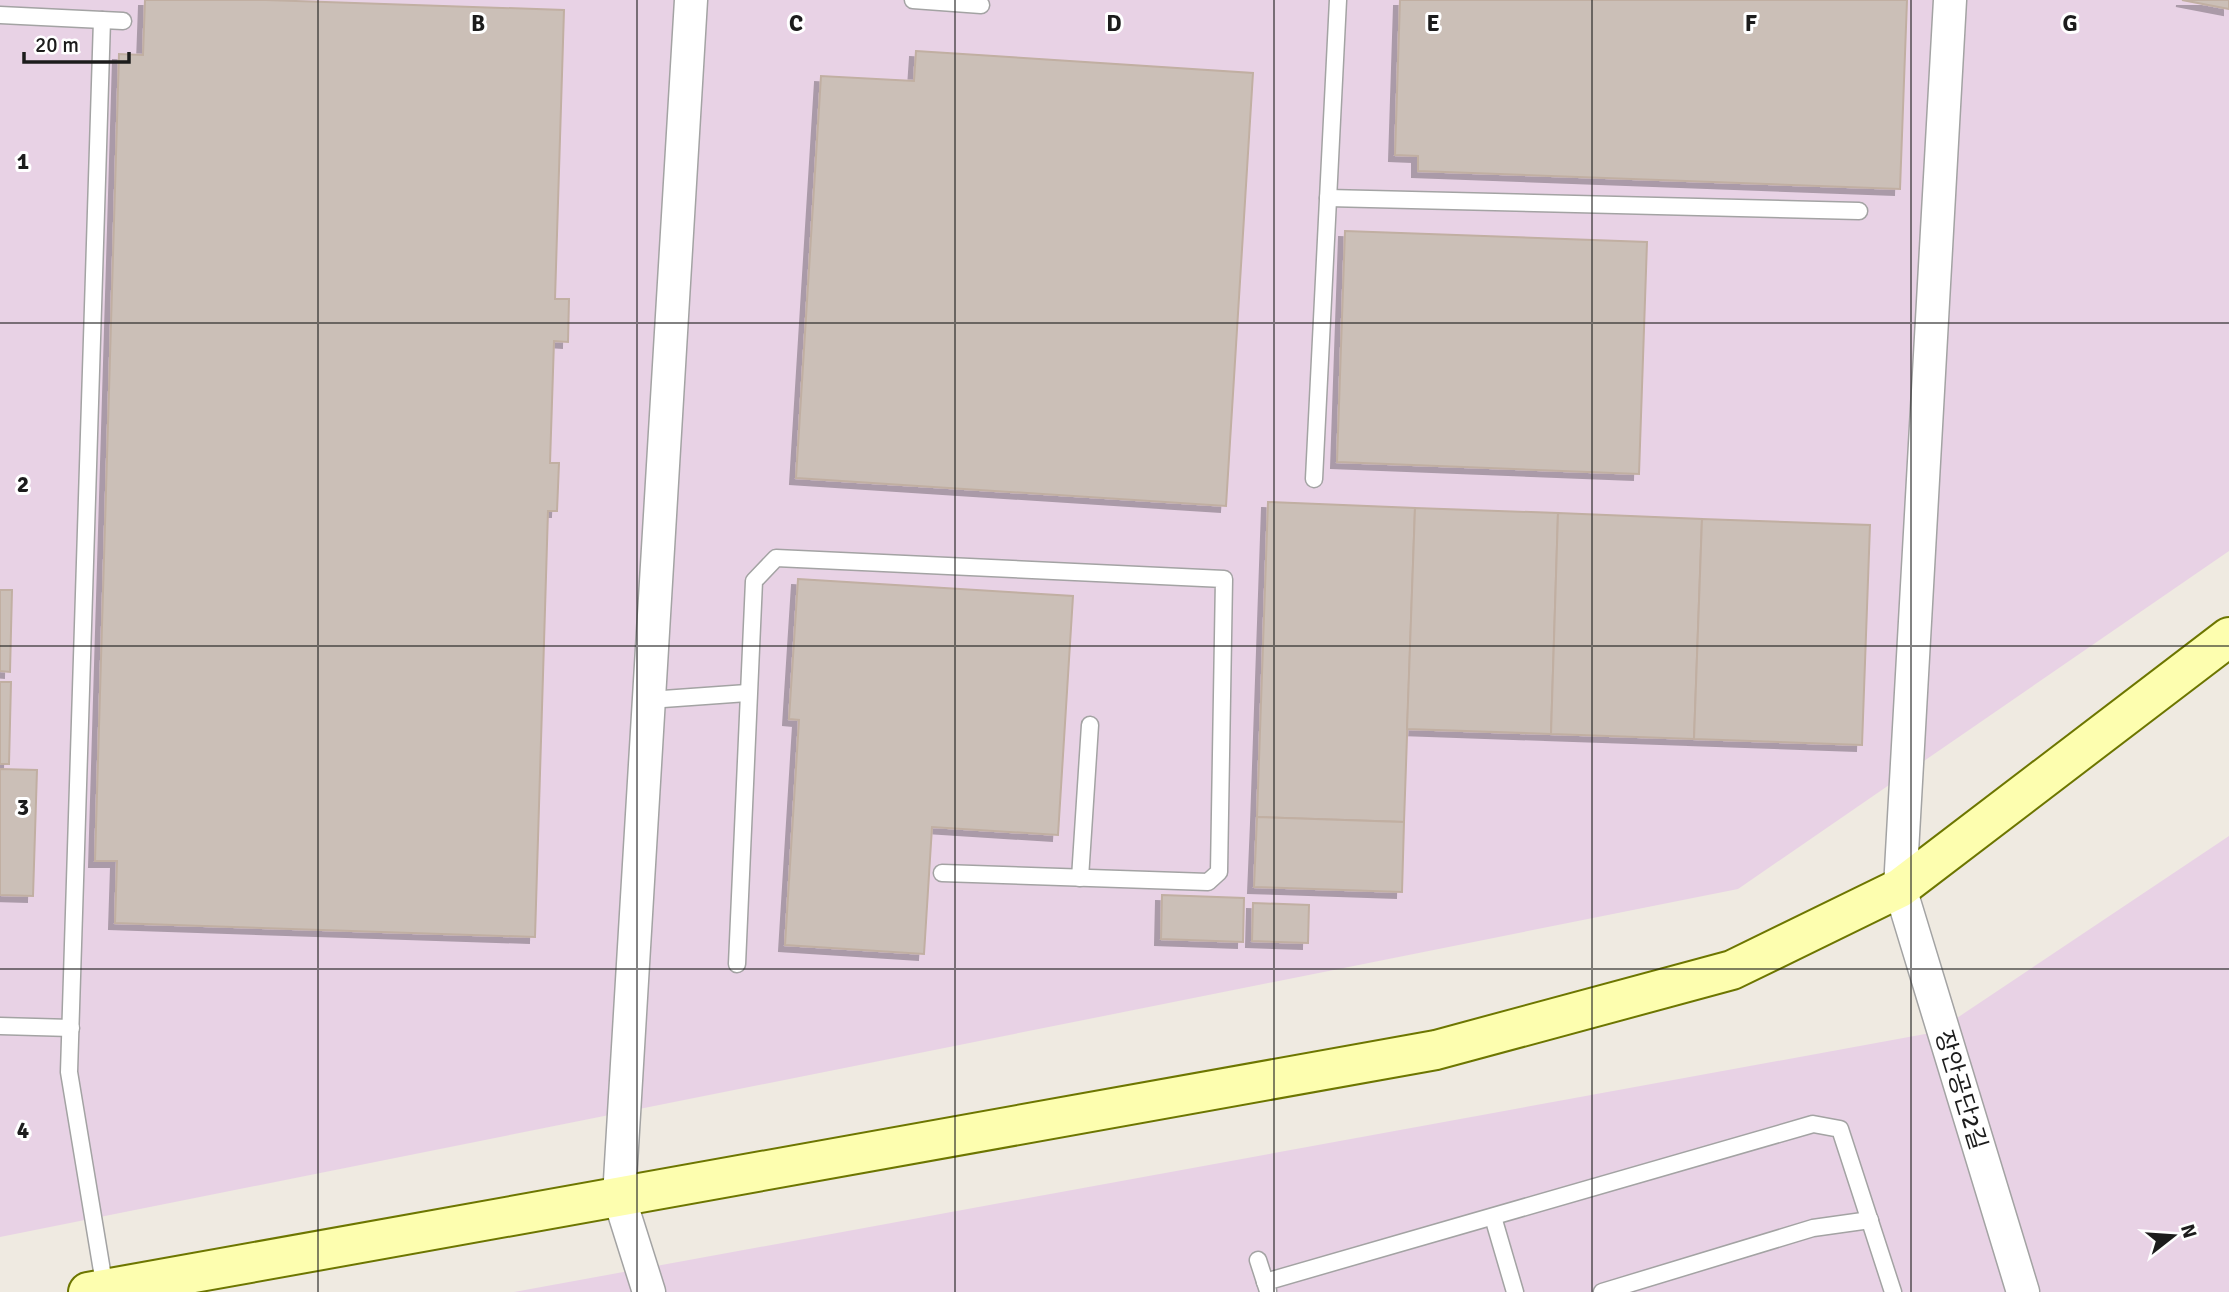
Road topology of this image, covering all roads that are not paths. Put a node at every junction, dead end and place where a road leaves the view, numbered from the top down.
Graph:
1 (691, 0) edge
2 (913, 0) edge
3 (1338, 0) edge
4 (1950, 0) edge
5 (981, 5) dead end
6 (0, 15) edge
7 (102, 20) junction
8 (123, 21) dead end
9 (1328, 198) junction
10 (1859, 211) dead end
11 (1314, 479) dead end
12 (2229, 637) edge
13 (747, 693) junction
14 (649, 700) junction
15 (1090, 725) dead end
16 (942, 873) dead end
17 (1080, 878) junction
18 (1900, 888) junction
19 (737, 964) dead end
20 (0, 1026) edge
21 (71, 1028) junction
22 (619, 1197) junction
23 (1493, 1217) junction
24 (1870, 1220) junction
25 (1258, 1260) dead end
26 (1266, 1287) edge
27 (97, 1291) edge
28 (649, 1292) edge
29 (1515, 1292) edge
30 (1602, 1292) edge
31 (1893, 1292) edge
32 (2023, 1292) edge

1 - 14 street
2 - 5 lane
3 - 9 lane
4 - 18 street
6 - 7 lane
7 - 8 lane
7 - 21 lane
9 - 10 lane
9 - 11 lane
12 - 18 main road
13 - 14 lane
13 - 17 lane
13 - 19 lane
14 - 22 street
15 - 17 lane
16 - 17 lane
18 - 22 main road
18 - 32 street, 장안공단2길
20 - 21 lane
21 - 27 lane
22 - 27 main road
22 - 28 street
23 - 24 lane
23 - 26 lane
23 - 29 lane
24 - 30 lane
24 - 31 lane
25 - 26 lane

